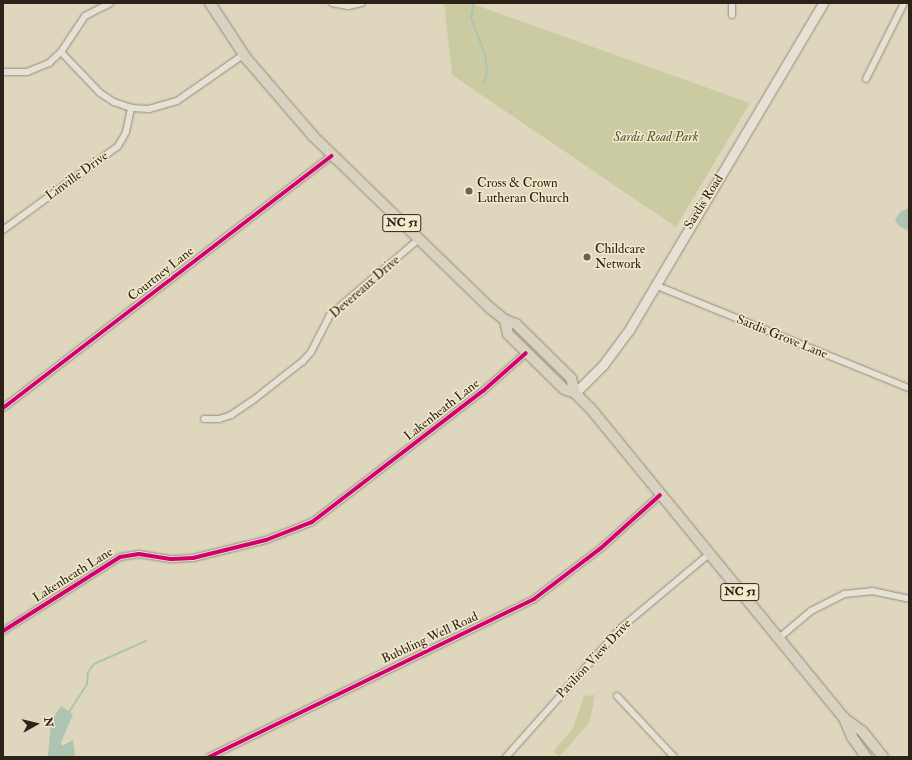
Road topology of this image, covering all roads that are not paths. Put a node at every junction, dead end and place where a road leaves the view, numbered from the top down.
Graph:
1 (110, 3) edge
2 (210, 3) edge
3 (332, 3) edge
4 (362, 3) edge
5 (732, 3) edge
6 (824, 3) edge
7 (904, 3) edge
8 (732, 15) dead end
9 (61, 52) junction
10 (243, 55) junction
11 (3, 72) edge
12 (866, 79) dead end
13 (131, 108) junction
14 (332, 156) junction
15 (3, 230) edge
16 (419, 239) junction
17 (655, 286) junction
18 (505, 320) junction
19 (526, 353) junction
20 (909, 388) edge
21 (575, 393) junction
22 (3, 408) edge
23 (204, 419) dead end
24 (660, 495) junction
25 (708, 554) junction
26 (909, 599) edge
27 (3, 631) edge
28 (779, 638) junction
29 (617, 696) dead end
30 (844, 718) junction
31 (210, 757) edge
32 (506, 757) edge
33 (674, 757) edge
34 (866, 757) edge
35 (883, 757) edge

1 - 9 street
2 - 10 main road, NC 51
3 - 4 street
5 - 8 street
6 - 17 main road, Sardis Road
7 - 12 street
9 - 11 street
9 - 13 street
10 - 13 street
10 - 14 main road, NC 51
13 - 15 street, Linville Drive
14 - 16 main road, NC 51
14 - 22 street, Courtney Lane
16 - 18 main road, NC 51
16 - 23 street, Devereaux Drive
17 - 20 street, Sardis Grove Lane
17 - 21 main road, Sardis Road
18 - 19 main road, NC 51
18 - 21 main road, NC 51
19 - 21 main road, NC 51
19 - 27 street, Lakenheath Lane
21 - 24 main road, NC 51
24 - 25 main road, NC 51
24 - 31 street, Bubbling Well Road
25 - 28 main road, NC 51
25 - 32 street, Pavilion View Drive
26 - 28 street
28 - 30 main road, NC 51
29 - 33 street
30 - 34 main road, NC 51
30 - 35 main road, NC 51

